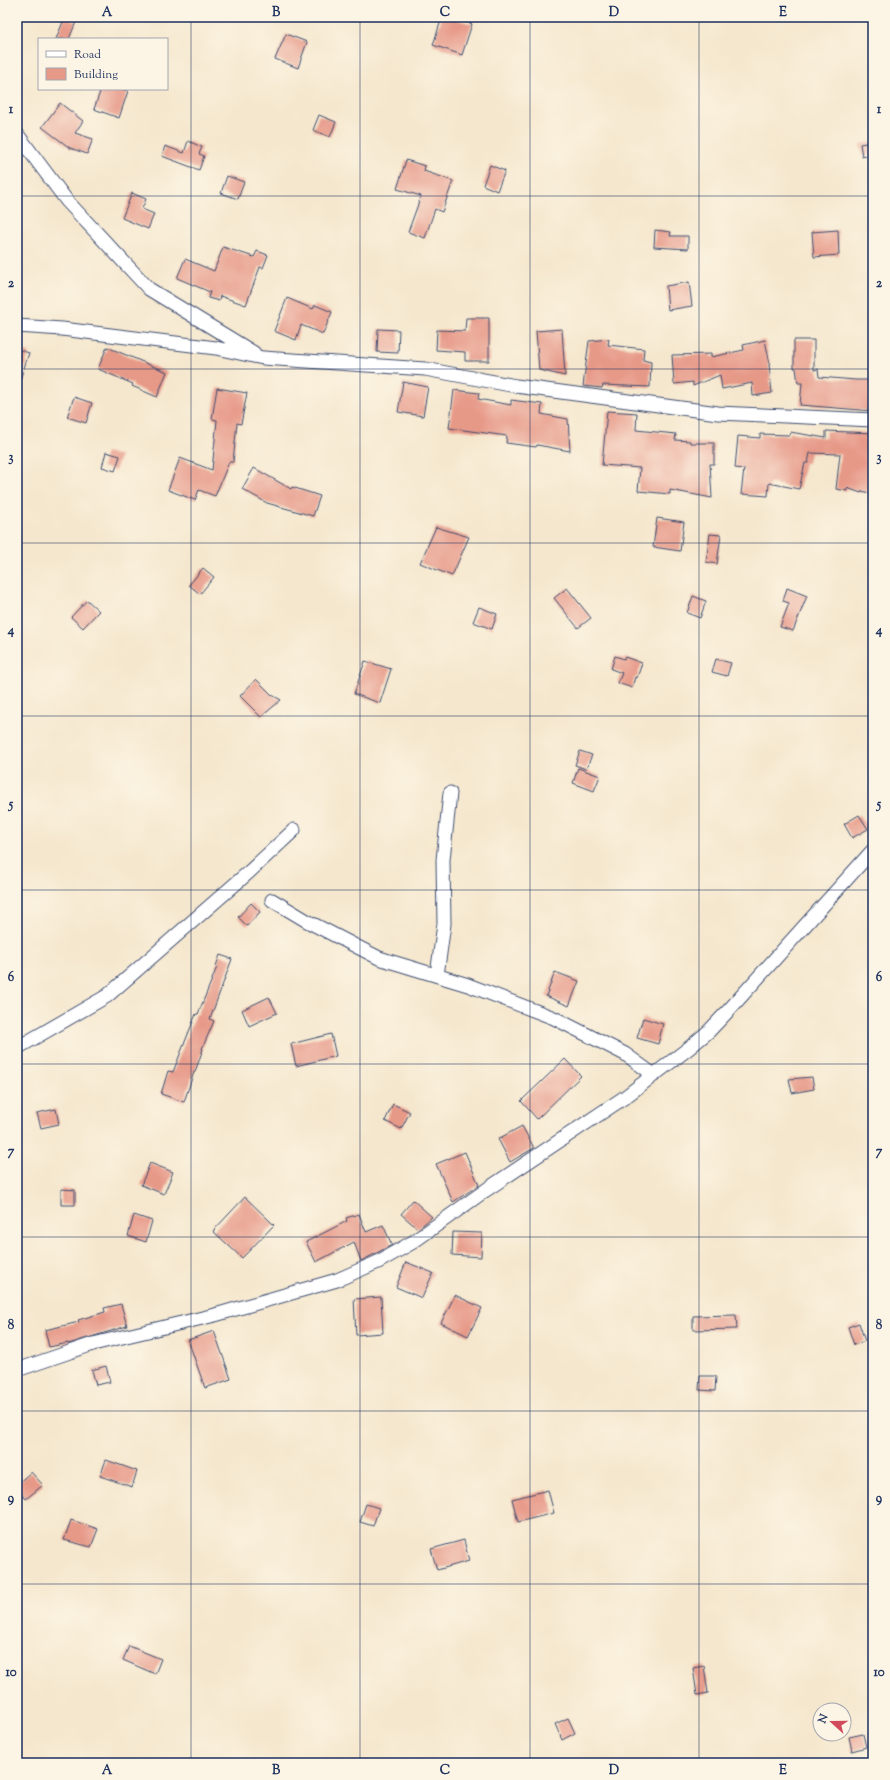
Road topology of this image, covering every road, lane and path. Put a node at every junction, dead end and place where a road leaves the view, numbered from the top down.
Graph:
1 (17, 134) edge
2 (17, 326) edge
3 (262, 358) junction
4 (873, 420) edge
5 (450, 793) dead end
6 (294, 830) dead end
7 (873, 850) edge
8 (272, 900) dead end
9 (437, 975) junction
10 (17, 1048) edge
11 (654, 1075) junction
12 (17, 1370) edge

1 - 3 street
2 - 3 street
3 - 4 street
5 - 9 street
6 - 10 street
7 - 11 street
8 - 9 street
9 - 11 street
11 - 12 street

